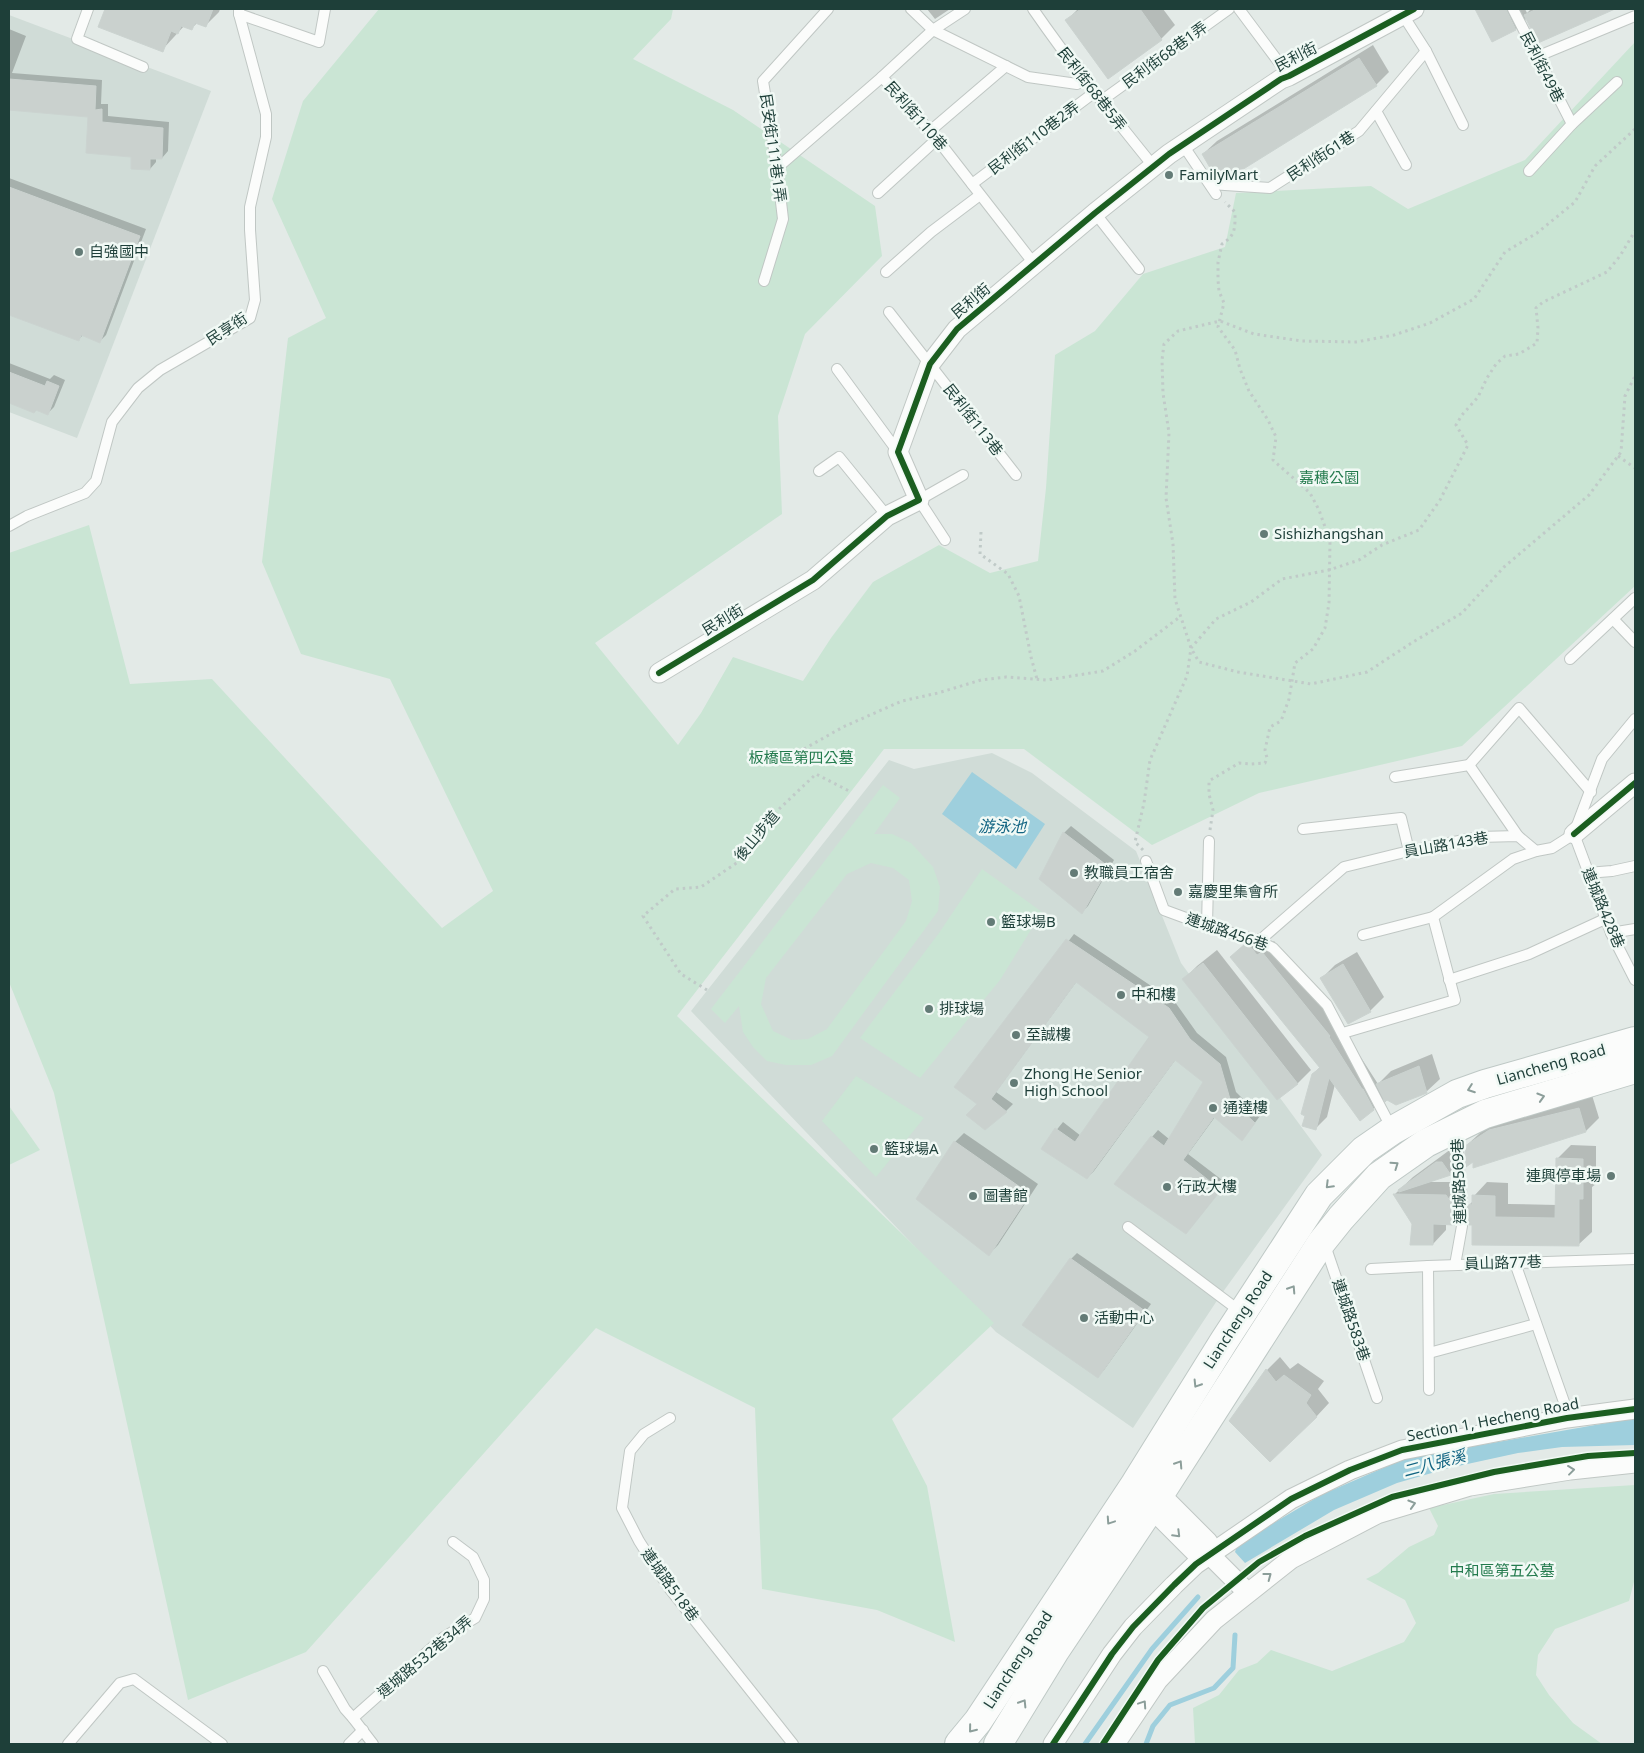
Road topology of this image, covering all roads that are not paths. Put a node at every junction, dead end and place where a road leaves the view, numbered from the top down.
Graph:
1 (88, 9) edge
2 (325, 9) edge
3 (828, 9) edge
4 (911, 9) edge
5 (964, 9) edge
6 (1033, 9) edge
7 (1229, 9) edge
8 (1238, 9) edge
9 (1513, 9) edge
10 (1405, 11) edge
11 (239, 12) edge
12 (1635, 16) edge
13 (933, 30) junction
14 (1426, 50) junction
15 (1536, 57) junction
16 (1006, 66) junction
17 (143, 67) dead end
18 (1289, 76) junction
19 (882, 77) junction
20 (1085, 80) junction
21 (1617, 82) dead end
22 (1098, 97) junction
23 (1376, 111) junction
24 (1572, 124) junction
25 (1463, 125) dead end
26 (930, 131) junction
27 (937, 139) junction
28 (1183, 144) junction
29 (1406, 165) dead end
30 (1154, 166) junction
31 (777, 168) junction
32 (1529, 171) dead end
33 (972, 184) junction
34 (1210, 184) junction
35 (878, 193) dead end
36 (1216, 194) road end
37 (980, 195) junction
38 (1095, 213) junction
39 (1035, 265) junction
40 (1138, 270) dead end
41 (886, 272) dead end
42 (764, 281) dead end
43 (889, 312) dead end
44 (930, 364) junction
45 (837, 369) dead end
46 (898, 452) junction
47 (819, 471) dead end
48 (963, 475) dead end
49 (1016, 475) dead end
50 (919, 500) junction
51 (888, 516) junction
52 (9, 526) edge
53 (945, 540) dead end
54 (1635, 598) edge
55 (1613, 619) junction
56 (1635, 642) edge
57 (1570, 659) dead end
58 (659, 673) dead end
59 (1635, 719) edge
60 (1469, 765) junction
61 (1396, 777) dead end
62 (1635, 783) edge
63 (1591, 792) junction
64 (1303, 828) dead end
65 (1574, 834) junction
66 (1518, 836) junction
67 (1209, 841) road end
68 (1536, 850) junction
69 (1409, 851) junction
70 (1146, 861) road end
71 (1635, 866) edge
72 (1587, 873) junction
73 (1433, 916) junction
74 (1605, 919) junction
75 (1207, 925) junction
76 (1635, 929) edge
77 (1611, 933) junction
78 (1363, 935) dead end
79 (1259, 941) junction
80 (1449, 980) junction
81 (1635, 980) edge
82 (1342, 1032) junction
83 (1635, 1041) edge
84 (1635, 1069) edge
85 (1456, 1127) junction
86 (1393, 1130) junction
87 (1128, 1227) dead end
88 (1322, 1243) junction
89 (1635, 1258) edge
90 (1515, 1263) junction
91 (1455, 1265) junction
92 (1428, 1266) junction
93 (1371, 1269) dead end
94 (1254, 1322) junction
95 (1536, 1324) junction
96 (1429, 1353) junction
97 (1429, 1390) dead end
98 (1377, 1398) dead end
99 (1564, 1402) dead end
100 (1635, 1409) edge
101 (670, 1418) dead end
102 (1635, 1463) edge
103 (1148, 1495) junction
104 (453, 1542) dead end
105 (1209, 1554) junction
106 (1247, 1592) junction
107 (323, 1671) dead end
108 (354, 1718) junction
109 (363, 1730) junction
110 (68, 1744) edge
111 (222, 1744) edge
112 (349, 1744) edge
113 (373, 1744) edge
114 (793, 1744) edge
115 (959, 1744) edge
116 (998, 1744) edge
117 (1052, 1744) edge
118 (1116, 1744) edge

1 - 17 lane
2 - 11 lane
3 - 31 lane, 民安街111巷1弄
4 - 13 lane
5 - 13 lane
6 - 20 lane, 民利街68巷5弄
7 - 22 lane, 民利街68巷1弄
8 - 18 lane
9 - 15 lane, 民利街49巷
10 - 14 lane
10 - 18 street, 民利街
11 - 52 lane, 民享街
12 - 15 lane
13 - 16 lane
13 - 19 lane
14 - 23 lane, 民利街61巷
14 - 25 lane
15 - 24 lane, 民利街49巷
16 - 20 lane
16 - 26 lane
18 - 28 street, 民利街
19 - 26 lane, 民利街110巷
19 - 31 lane, 民利街110巷
20 - 22 lane, 民利街68巷5弄
21 - 24 lane
22 - 30 lane, 民利街68巷5弄
22 - 33 lane, 民利街110巷2弄
23 - 29 lane
23 - 34 lane, 民利街61巷
24 - 32 lane
26 - 27 lane, 民利街110巷
27 - 33 lane, 民利街110巷
27 - 35 lane
28 - 30 street, 民利街
28 - 34 lane
30 - 38 street, 民利街
31 - 42 lane, 民安街111巷1弄
33 - 37 lane, 民利街110巷
34 - 36 lane
37 - 39 lane, 民利街110巷
37 - 41 lane
38 - 39 street, 民利街
38 - 40 lane
39 - 44 street, 民利街
43 - 44 lane, 民利街113巷
44 - 46 street, 民利街
44 - 49 lane, 民利街113巷
45 - 46 lane
46 - 50 street
47 - 51 lane
48 - 50 lane
50 - 51 street, 民利街
50 - 53 lane
51 - 58 street, 民利街
54 - 55 lane
55 - 56 lane
55 - 57 lane
59 - 63 lane
60 - 61 lane
60 - 63 lane
60 - 66 lane
62 - 65 street
63 - 65 lane
64 - 69 lane
65 - 68 lane
65 - 72 lane, 連城路428巷
66 - 68 lane
66 - 69 lane, 員山路143巷
67 - 75 lane
68 - 73 lane
69 - 79 lane, 員山路143巷
70 - 75 lane, 連城路456巷
71 - 72 lane
72 - 74 lane, 連城路428巷
73 - 78 lane
73 - 80 lane
74 - 77 lane, 連城路428巷
74 - 80 lane
75 - 79 lane, 連城路456巷
76 - 77 lane
77 - 81 lane, 連城路428巷
79 - 82 lane, 連城路456巷
80 - 82 lane
82 - 86 lane, 連城路456巷
83 -> 86 main road, Liancheng Road
85 -> 84 main road, Liancheng Road
88 -> 85 main road, Liancheng Road
85 - 91 lane, 連城路569巷
86 -> 94 main road, Liancheng Road
87 - 94 lane
94 -> 88 main road, Liancheng Road
88 - 98 lane, 連城路583巷
89 - 90 lane, 員山路77巷
90 - 91 lane, 員山路77巷
90 - 95 lane
91 - 92 lane, 員山路77巷
92 - 93 lane, 員山路77巷
92 - 96 lane
94 - 103 main road, Liancheng Road
95 - 96 lane
95 - 99 lane
96 - 97 lane
100 - 105 street, Section 1, Hecheng Road
101 - 114 lane, 連城路518巷
106 -> 102 street
103 - 105 street
103 -> 115 main road, Liancheng Road
116 -> 103 main road, Liancheng Road
104 - 108 lane, 連城路532巷34弄
105 - 106 street
105 - 117 street, Section 1, Hecheng Road
118 -> 106 street
107 - 108 lane
108 - 109 lane
109 - 112 lane
109 - 113 lane
110 - 111 lane

